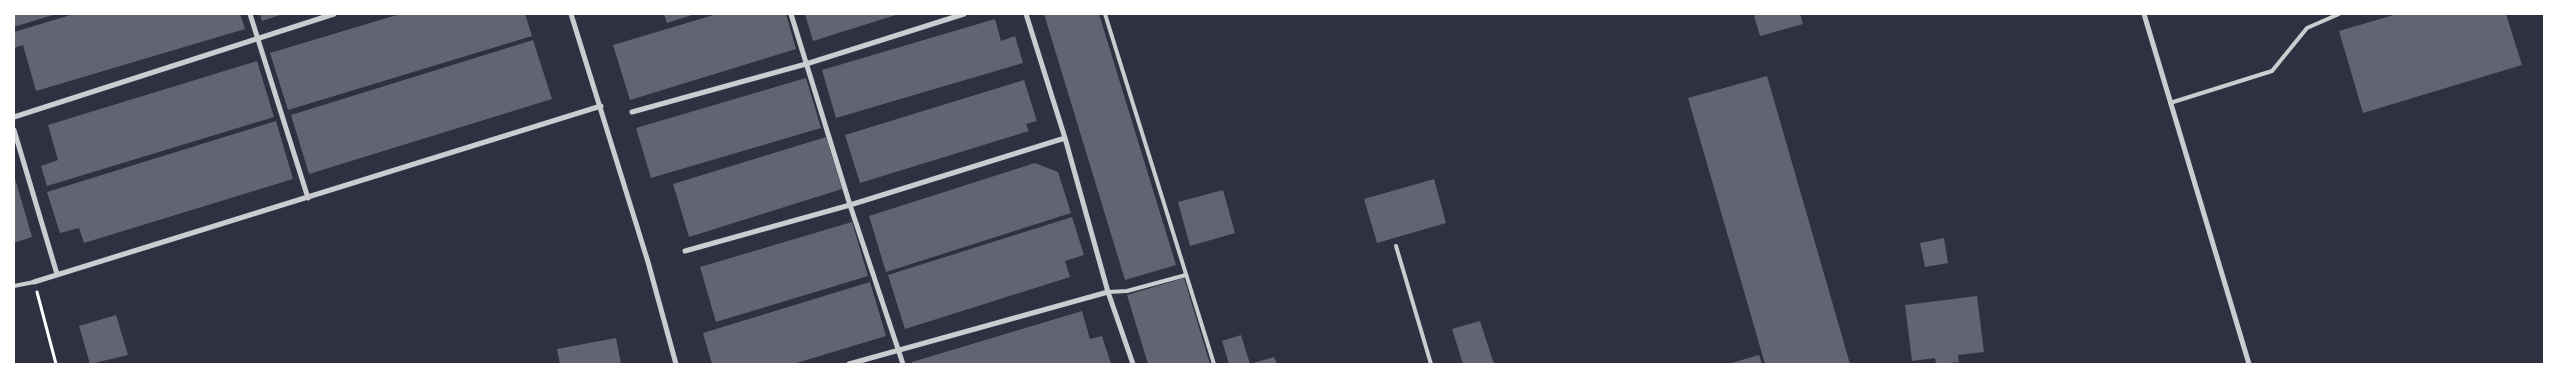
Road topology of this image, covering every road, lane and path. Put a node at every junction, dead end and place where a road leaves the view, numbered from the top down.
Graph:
1 (250, 14) edge
2 (334, 14) edge
3 (571, 14) edge
4 (791, 14) edge
5 (964, 14) edge
6 (1026, 14) edge
7 (1105, 14) edge
8 (2144, 14) edge
9 (2339, 14) edge
10 (258, 39) junction
11 (806, 64) junction
12 (2170, 103) junction
13 (601, 106) junction
14 (632, 112) dead end
15 (14, 117) edge
16 (14, 130) edge
17 (1065, 138) junction
18 (308, 198) junction
19 (850, 205) junction
20 (1396, 246) dead end
21 (685, 251) dead end
22 (57, 274) junction
23 (1186, 275) junction
24 (34, 282) junction
25 (14, 286) edge
26 (1108, 292) junction
27 (899, 351) junction
28 (56, 364) edge
29 (676, 364) edge
30 (849, 364) edge
31 (903, 364) edge
32 (1133, 364) edge
33 (1214, 364) edge
34 (1431, 364) edge
35 (2249, 364) edge

1 - 10 street
2 - 10 street
3 - 13 street
4 - 11 street
5 - 11 street
6 - 17 street
7 - 23 lane
8 - 12 street
9 - 12 lane
10 - 15 street
10 - 18 street
11 - 14 street
11 - 19 street
12 - 35 street
13 - 18 street
13 - 29 street
16 - 22 street
17 - 19 street
17 - 26 street
18 - 22 street
19 - 21 street
19 - 27 street
20 - 34 lane
22 - 24 street
23 - 26 lane
23 - 33 lane
24 - 25 lane
24 - 28 path
26 - 27 street
26 - 32 street
27 - 30 street
27 - 31 street

